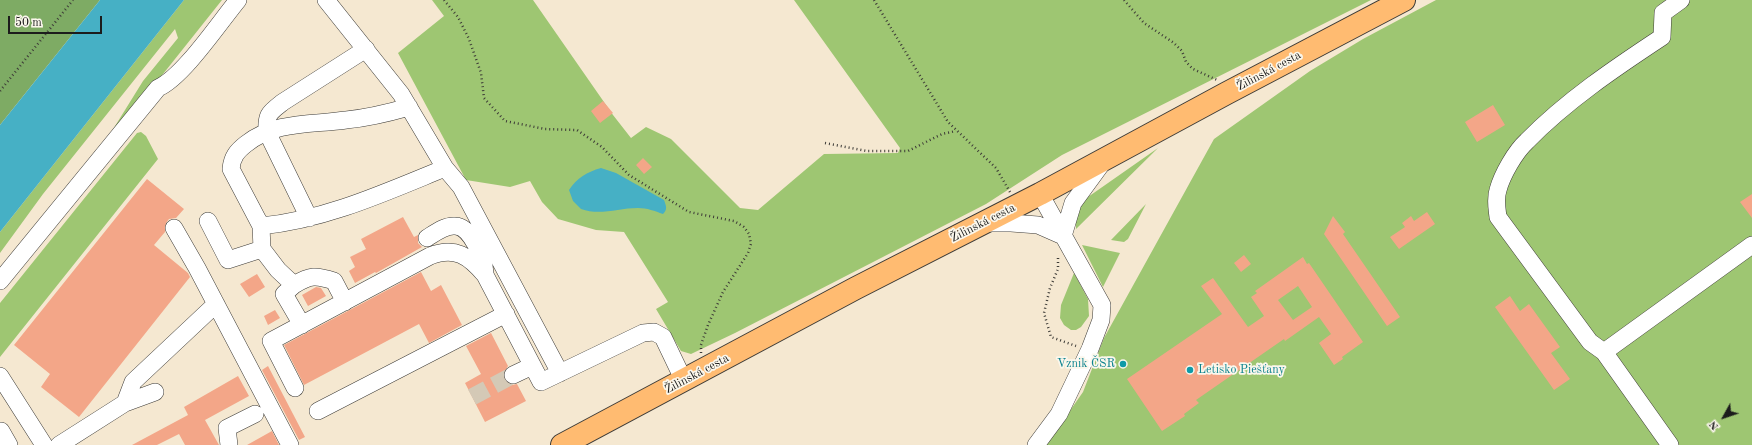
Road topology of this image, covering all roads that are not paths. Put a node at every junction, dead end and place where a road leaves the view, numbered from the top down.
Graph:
1 (238, 0) edge
2 (326, 0) edge
3 (1404, 0) edge
4 (1681, 0) edge
5 (366, 49) junction
6 (409, 107) junction
7 (267, 132) junction
8 (1104, 160) junction
9 (445, 168) junction
10 (1040, 194) junction
11 (309, 218) junction
12 (208, 221) dead end
13 (984, 223) junction
14 (261, 226) junction
15 (174, 228) dead end
16 (1063, 236) junction
17 (427, 238) dead end
18 (1752, 245) edge
19 (262, 249) junction
20 (485, 275) junction
21 (0, 281) edge
22 (294, 285) junction
23 (345, 302) junction
24 (216, 304) junction
25 (506, 314) junction
26 (302, 325) junction
27 (1604, 352) junction
28 (532, 366) junction
29 (560, 373) junction
30 (513, 375) tunnel mouth
31 (0, 376) edge
32 (684, 381) junction
33 (295, 388) dead end
34 (155, 392) dead end
35 (125, 403) junction
36 (318, 411) dead end
37 (255, 414) dead end
38 (0, 431) edge
39 (9, 445) edge
40 (44, 445) edge
41 (59, 445) edge
42 (229, 445) edge
43 (290, 445) edge
44 (562, 445) edge
45 (1036, 445) edge
46 (1670, 445) edge

1 - 21 lane
2 - 5 lane
3 - 8 main road, Žilinská cesta
4 - 27 lane
5 - 6 lane
5 - 7 lane
6 - 7 lane
6 - 9 lane
7 - 11 lane
7 - 14 lane
8 - 10 main road, Žilinská cesta
8 - 16 lane
9 - 11 lane
9 - 29 lane
10 - 13 main road, Žilinská cesta
10 - 16 lane
11 - 14 lane
12 - 19 lane
13 - 16 lane
13 - 32 main road, Žilinská cesta
14 - 19 lane
15 - 24 lane
16 - 45 lane
17 - 20 lane
18 - 27 lane
19 - 22 lane
20 - 23 lane
20 - 25 lane
22 - 23 lane
22 - 26 lane
23 - 26 lane
24 - 35 lane
24 - 43 lane
25 - 28 lane
25 - 36 lane
26 - 33 lane
27 - 46 lane
28 - 29 lane
28 - 30 lane
29 - 32 lane
31 - 40 lane
32 - 44 main road, Žilinská cesta
34 - 35 lane
35 - 41 lane
37 - 42 lane
38 - 39 lane

